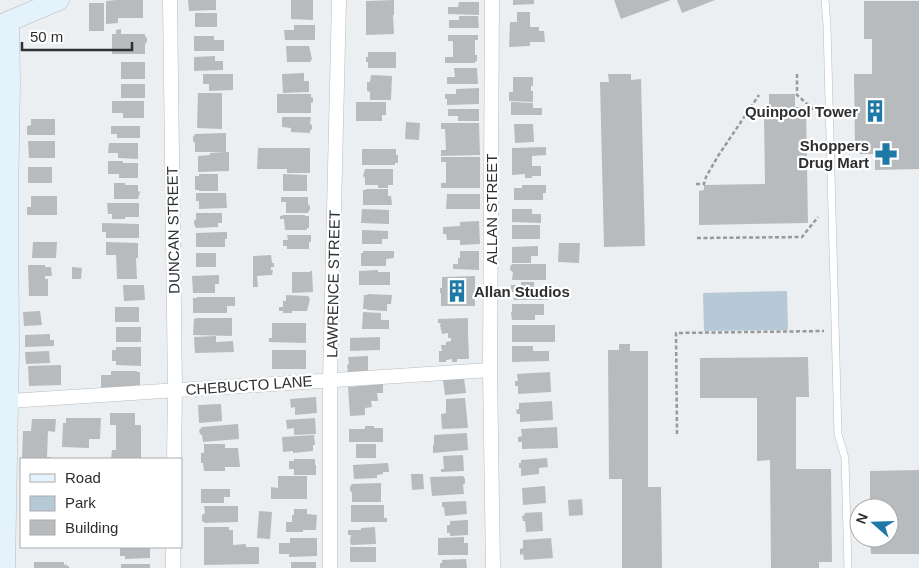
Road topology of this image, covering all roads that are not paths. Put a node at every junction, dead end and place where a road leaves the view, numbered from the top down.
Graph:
1 (170, 0) edge
2 (339, 0) edge
3 (492, 0) edge
4 (825, 0) edge
5 (53, 2) edge
6 (4, 24) edge
7 (4, 205) edge
8 (490, 370) junction
9 (330, 380) junction
10 (175, 390) junction
11 (9, 400) junction
12 (174, 458) edge
13 (4, 468) edge
14 (173, 548) edge
15 (5, 568) edge
16 (173, 568) edge
17 (330, 568) edge
18 (493, 568) edge
19 (848, 568) edge

1 - 10 street, DUNCAN STREET
2 - 9 street, LAWRENCE STREET
3 - 8 street, ALLAN STREET
4 - 19 lane
5 - 6 street
6 - 7 street
7 - 11 street
8 - 9 street, CHEBUCTO LANE
8 - 18 street, ALLAN STREET
9 - 10 street, CHEBUCTO LANE
9 - 17 street, LAWRENCE STREET
10 - 11 street, CHEBUCTO LANE
10 - 12 street, DUNCAN STREET
11 - 13 street
13 - 15 street
14 - 16 street

